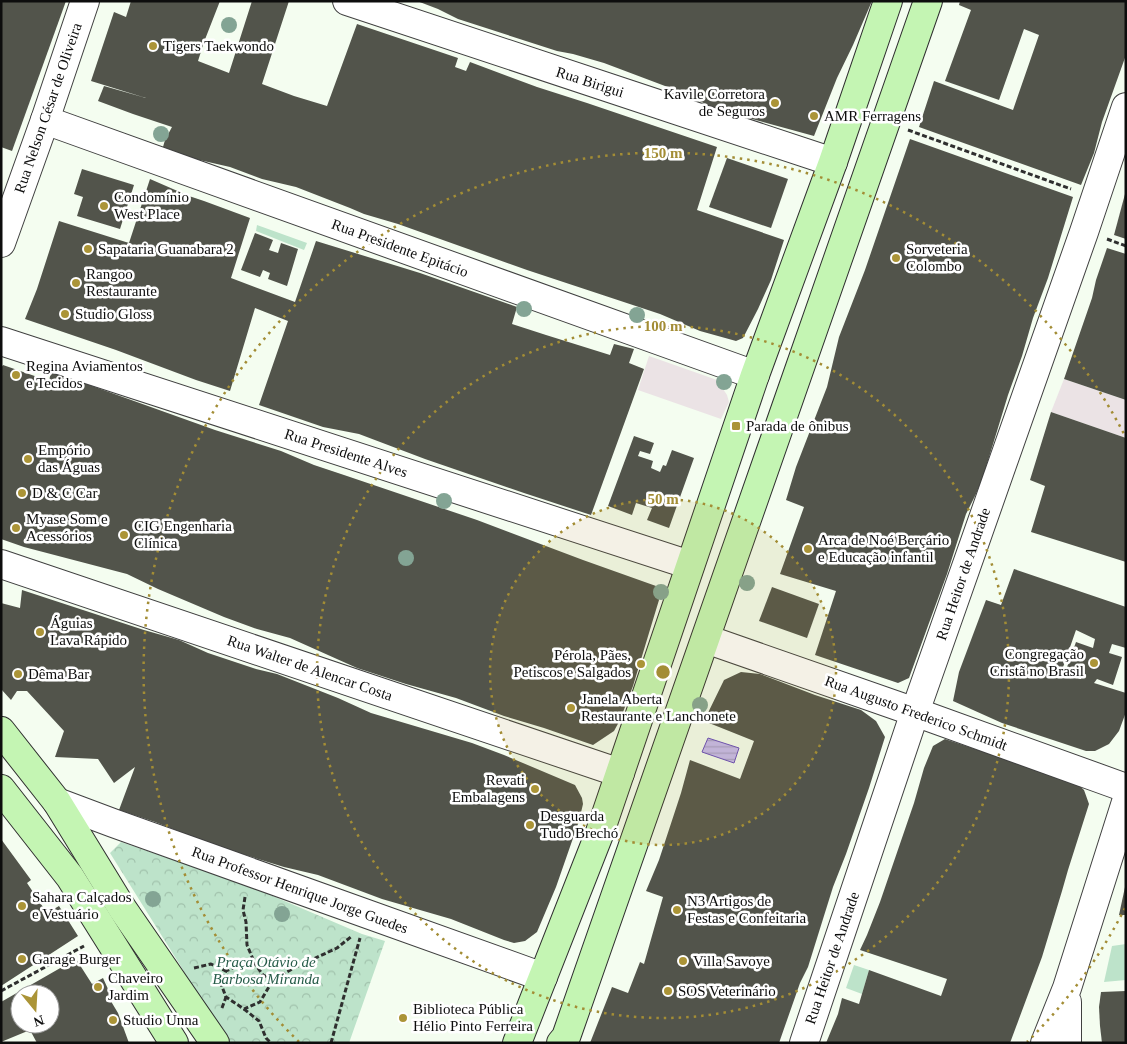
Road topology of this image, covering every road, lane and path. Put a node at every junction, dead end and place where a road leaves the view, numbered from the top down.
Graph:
1 (84, 1) edge
2 (347, 1) edge
3 (888, 1) edge
4 (928, 1) edge
5 (1126, 107) edge
6 (45, 120) junction
7 (886, 122) junction
8 (833, 162) junction
9 (1096, 198) junction
10 (1, 243) edge
11 (1, 341) edge
12 (755, 375) junction
13 (1, 564) edge
14 (690, 565) junction
15 (706, 640) junction
16 (915, 712) junction
17 (1, 731) edge
18 (620, 773) junction
19 (1126, 788) edge
20 (1, 789) edge
21 (57, 802) junction
22 (1126, 802) edge
23 (245, 894) dead end
24 (357, 931) dead end
25 (106, 934) junction
26 (362, 934) dead end
27 (255, 964) junction
28 (190, 968) dead end
29 (226, 971) junction
30 (543, 977) junction
31 (273, 980) junction
32 (1067, 988) junction
33 (1, 991) edge
34 (244, 1009) junction
35 (174, 1043) edge
36 (215, 1043) edge
37 (271, 1043) edge
38 (331, 1043) edge
39 (517, 1043) edge
40 (561, 1043) edge
41 (804, 1043) edge
42 (1045, 1043) edge
43 (1067, 1043) edge

1 - 6 street, Rua Nelson César de Oliveira
2 - 8 street, Rua Birigui
3 - 8 main road
4 - 7 main road
5 - 9 street, Rua Heitor de Andrade
6 - 10 street, Rua Nelson César de Oliveira
6 - 12 street, Rua Presidente Epitácio
7 - 9 path
7 - 15 main road
8 - 12 main road
9 - 16 street, Rua Heitor de Andrade
11 - 14 street, Rua Presidente Alves
12 - 14 main road
13 - 18 street, Rua Walter de Alencar Costa
14 - 15 main road
14 - 18 main road
15 - 16 street, Rua Augusto Frederico Schmidt
15 - 40 main road
16 - 19 street, Rua Augusto Frederico Schmidt
16 - 41 street, Rua Heitor de Andrade
17 - 21 main road
18 - 30 main road
20 - 25 main road
21 - 30 street, Rua Professor Henrique Jorge Guedes
21 - 36 main road
22 - 32 street
23 - 27 path
24 - 31 path
25 - 33 path
25 - 35 main road
26 - 38 path
27 - 29 path
27 - 31 path
28 - 29 path
29 - 34 path
30 - 39 main road
31 - 34 path
32 - 42 street
32 - 43 street
34 - 37 path

